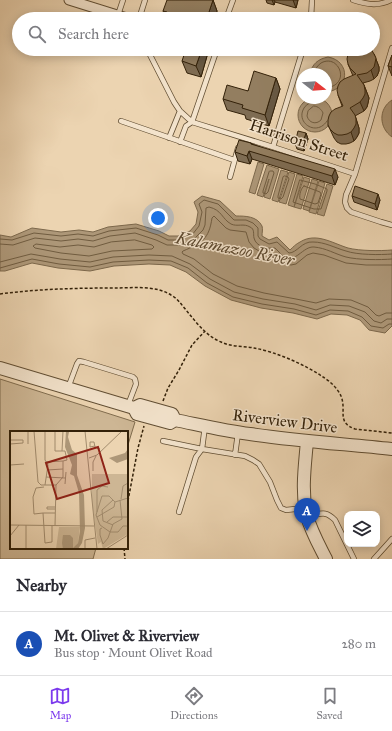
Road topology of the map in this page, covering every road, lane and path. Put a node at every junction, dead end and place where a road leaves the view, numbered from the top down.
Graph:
1 (69, 0) edge
2 (123, 0) edge
3 (145, 0) edge
4 (233, 0) edge
5 (312, 0) edge
6 (353, 0) edge
7 (391, 0) edge
8 (108, 12) edge
9 (119, 12) edge
10 (141, 12) edge
11 (229, 12) edge
12 (311, 12) edge
13 (392, 48) edge
14 (151, 56) edge
15 (214, 56) edge
16 (301, 56) edge
17 (180, 111) junction
18 (120, 122) dead end
19 (192, 122) junction
20 (241, 137) junction
21 (169, 138) junction
22 (180, 142) junction
23 (273, 147) junction
24 (234, 160) junction
25 (355, 174) junction
26 (230, 177) dead end
27 (392, 225) edge
28 (0, 294) edge
29 (0, 368) edge
30 (68, 388) junction
31 (131, 408) junction
32 (205, 426) junction
33 (238, 432) junction
34 (392, 433) edge
35 (163, 441) dead end
36 (307, 441) junction
37 (202, 449) junction
38 (392, 449) edge
39 (235, 455) junction
40 (179, 512) dead end
41 (306, 512) junction
42 (392, 539) edge
43 (124, 549) edge
44 (125, 559) edge
45 (326, 559) edge
46 (354, 559) edge
47 (374, 559) edge

1 - 8 street
2 - 9 lane
3 - 10 lane
4 - 11 lane
5 - 12 lane
6 - 7 lane
13 - 25 lane, Harrison Street
14 - 17 lane, Harrison Street
15 - 19 lane
16 - 23 lane
17 - 19 lane, Harrison Street
17 - 21 lane
18 - 21 lane
19 - 20 lane, Harrison Street
19 - 22 lane
20 - 23 lane, Harrison Street
20 - 24 lane
21 - 22 lane
22 - 24 lane
23 - 25 lane, Harrison Street
24 - 26 lane
25 - 27 lane
28 - 34 path
29 - 30 street, Riverview Drive
30 - 31 street, Riverview Drive
30 - 31 lane
31 - 32 street, Riverview Drive
32 - 33 street, Riverview Drive
32 - 37 lane
33 - 36 street, Riverview Drive
33 - 39 lane
35 - 37 lane
36 - 38 street, Riverview Drive
36 - 41 street
37 - 39 lane
37 - 40 lane
39 - 41 lane
41 - 45 street
41 - 46 lane
42 - 47 lane
43 - 44 path

